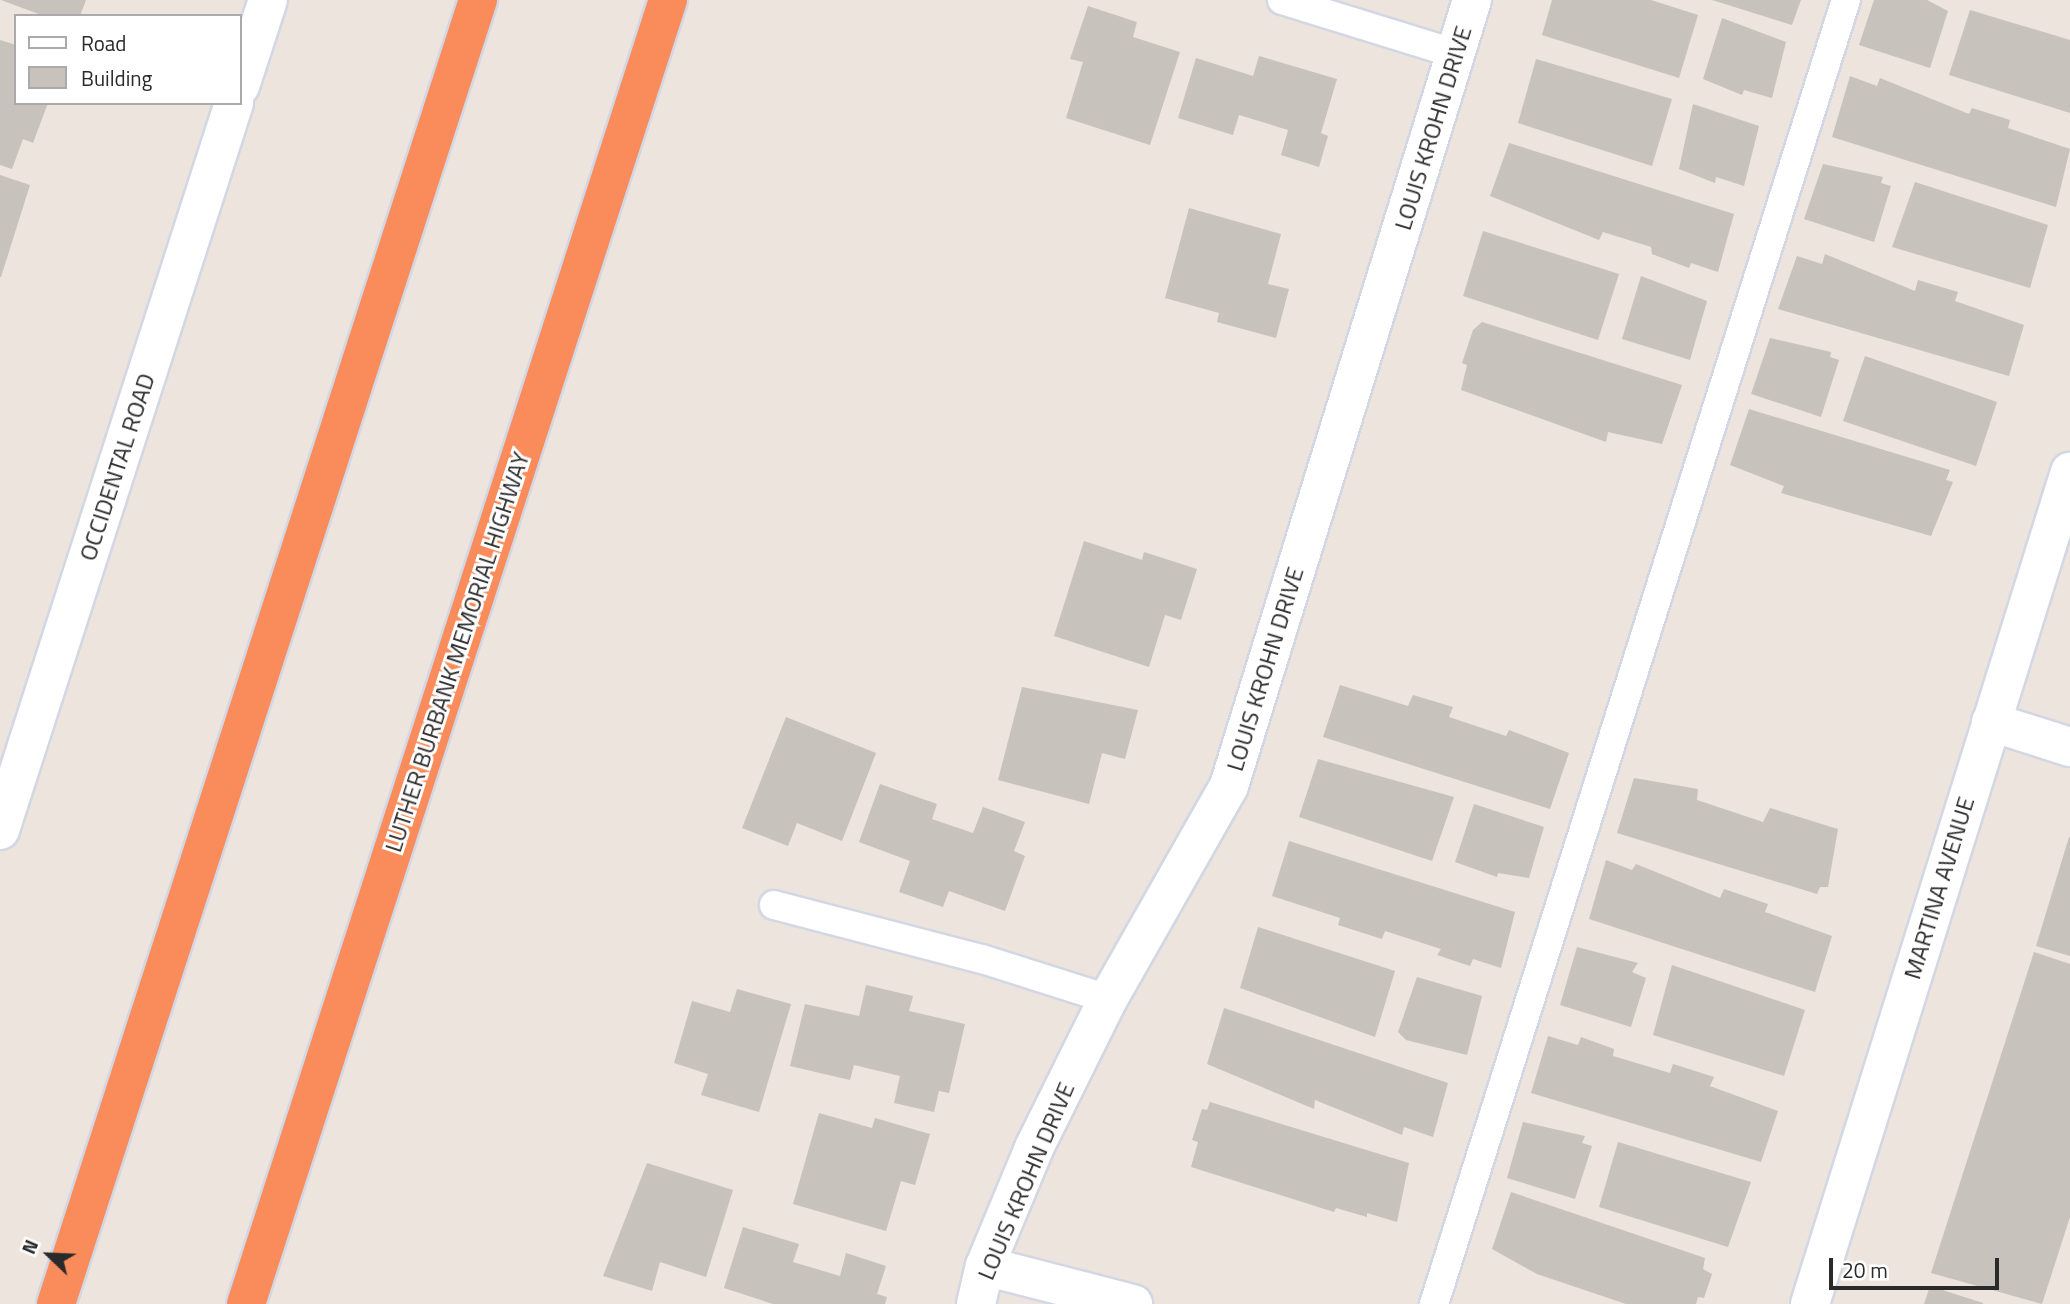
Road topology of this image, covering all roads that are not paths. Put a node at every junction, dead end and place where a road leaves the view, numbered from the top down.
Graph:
1 (268, 0) edge
2 (478, 0) edge
3 (668, 0) edge
4 (1282, 0) edge
5 (1472, 0) edge
6 (1846, 0) edge
7 (1456, 54) junction
8 (242, 80) edge
9 (233, 105) edge
10 (2070, 472) edge
11 (1991, 722) junction
12 (2070, 747) edge
13 (0, 830) edge
14 (774, 905) dead end
15 (1108, 999) junction
16 (985, 1266) junction
17 (57, 1304) edge
18 (246, 1304) edge
19 (976, 1304) edge
20 (1133, 1304) edge
21 (1434, 1304) edge
22 (1810, 1304) edge

1 - 8 street
2 - 17 highway
3 - 18 highway, LUTHER BURBANK MEMORIAL HIGHWAY
4 - 7 lane
5 - 7 street, LOUIS KROHN DRIVE
6 - 21 lane
7 - 15 street, LOUIS KROHN DRIVE
9 - 13 street, OCCIDENTAL ROAD
10 - 11 street, MARTINA AVENUE
11 - 12 street
11 - 22 street, MARTINA AVENUE
14 - 15 lane
15 - 16 street, LOUIS KROHN DRIVE
16 - 19 street, LOUIS KROHN DRIVE
16 - 20 street

